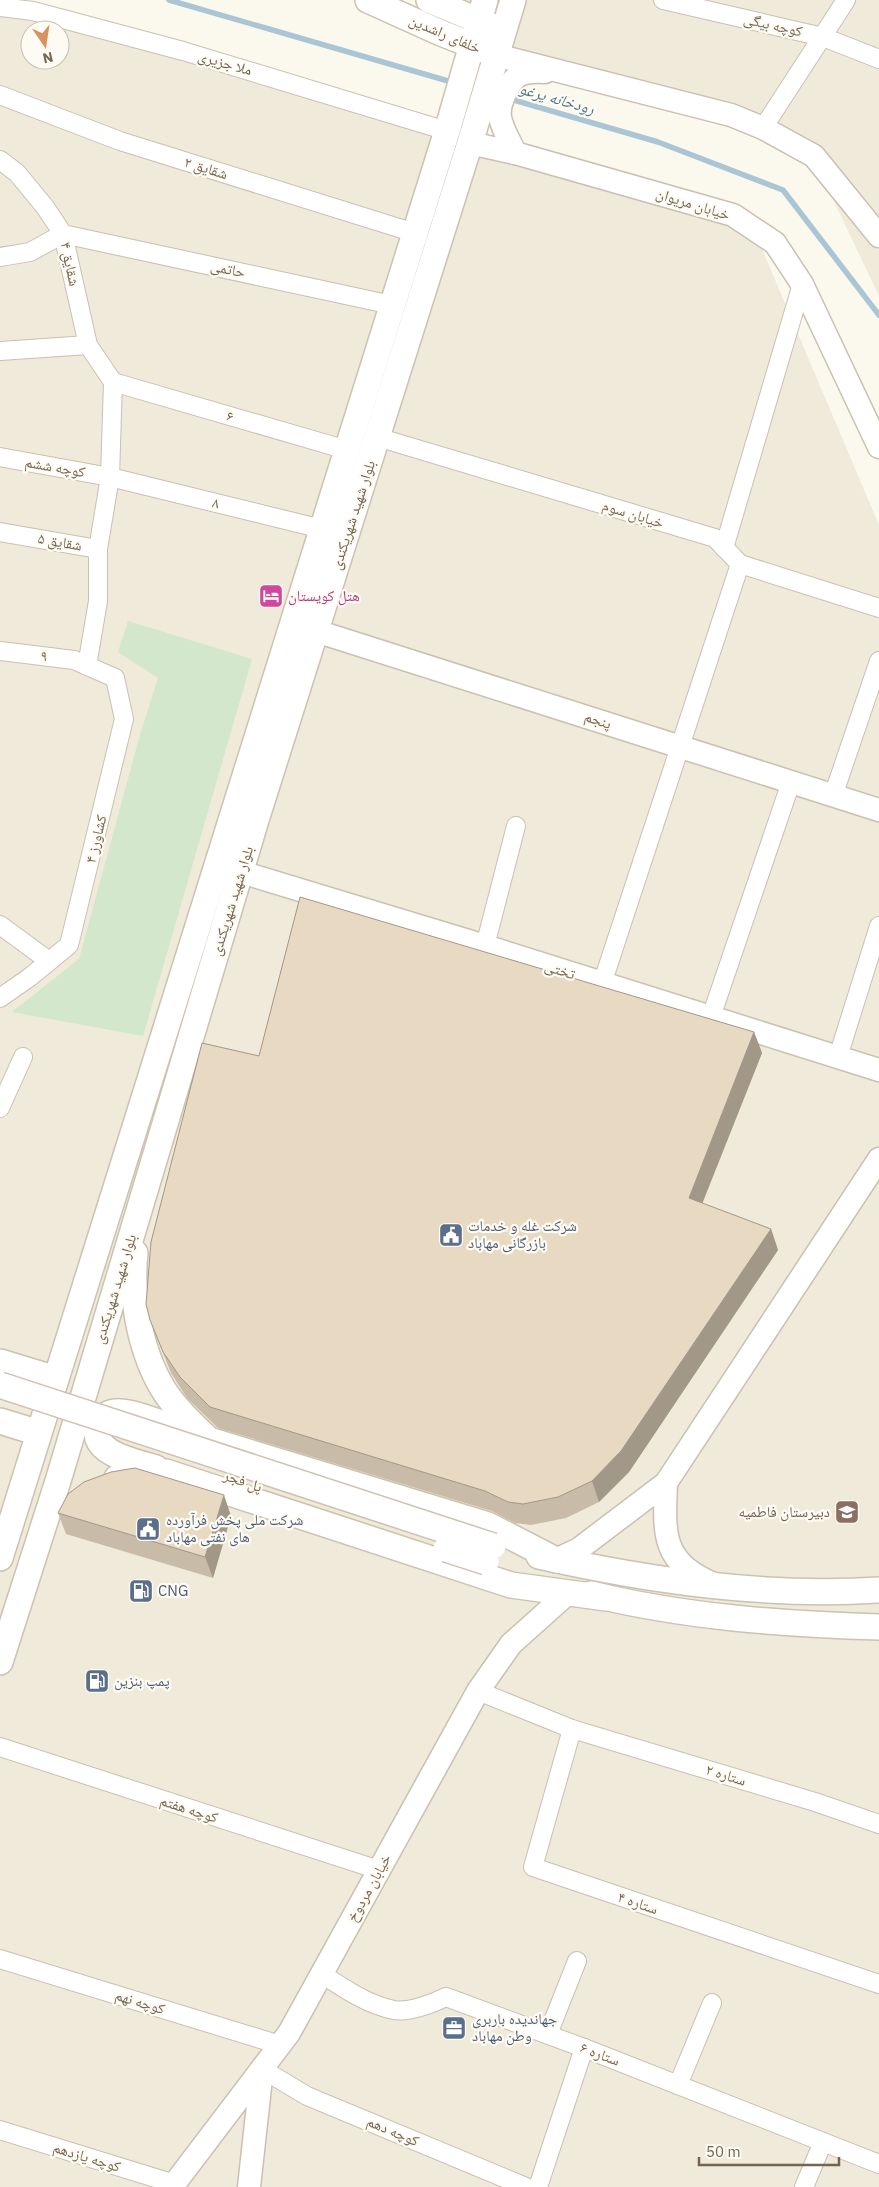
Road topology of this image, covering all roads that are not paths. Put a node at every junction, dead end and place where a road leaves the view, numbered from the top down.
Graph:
1 (368, 0) edge
2 (429, 0) edge
3 (513, 0) edge
4 (663, 0) edge
5 (846, 0) edge
6 (0, 8) edge
7 (482, 10) edge
8 (823, 37) junction
9 (468, 54) junction
10 (879, 59) edge
11 (500, 60) junction
12 (565, 73) junction
13 (0, 95) edge
14 (763, 128) junction
15 (447, 131) junction
16 (470, 143) junction
17 (515, 153) junction
18 (0, 160) edge
19 (415, 233) junction
20 (64, 234) junction
21 (879, 236) edge
22 (0, 257) edge
23 (802, 284) junction
24 (392, 305) junction
25 (88, 345) junction
26 (0, 350) edge
27 (113, 382) junction
28 (378, 436) junction
29 (879, 447) edge
30 (347, 450) junction
31 (0, 457) edge
32 (110, 477) junction
33 (322, 529) junction
34 (0, 532) edge
35 (724, 548) junction
36 (98, 549) junction
37 (740, 564) junction
38 (879, 608) edge
39 (316, 631) junction
40 (0, 650) edge
41 (879, 661) edge
42 (86, 666) junction
43 (680, 746) junction
44 (791, 782) junction
45 (833, 796) junction
46 (879, 810) edge
47 (516, 826) dead end
48 (240, 872) junction
49 (0, 925) edge
50 (879, 926) edge
51 (485, 946) junction
52 (49, 961) junction
53 (602, 984) junction
54 (0, 998) edge
55 (711, 1017) junction
56 (24, 1057) dead end
57 (838, 1057) junction
58 (879, 1070) edge
59 (0, 1108) edge
60 (879, 1160) edge
61 (141, 1200) junction
62 (0, 1362) edge
63 (56, 1379) junction
64 (0, 1385) edge
65 (0, 1400) edge
66 (0, 1421) edge
67 (39, 1433) junction
68 (209, 1440) junction
69 (166, 1472) junction
70 (666, 1484) junction
71 (40, 1536) junction
72 (489, 1554) junction
73 (0, 1558) edge
74 (556, 1560) junction
75 (722, 1588) junction
76 (879, 1590) edge
77 (568, 1593) junction
78 (606, 1598) junction
79 (879, 1627) edge
80 (0, 1662) edge
81 (478, 1691) junction
82 (572, 1729) junction
83 (0, 1747) edge
84 (879, 1824) edge
85 (379, 1870) junction
86 (0, 1959) edge
87 (577, 1961) dead end
88 (322, 1974) junction
89 (879, 1984) edge
90 (712, 2003) dead end
91 (548, 2034) junction
92 (280, 2045) junction
93 (584, 2048) junction
94 (262, 2069) junction
95 (678, 2085) junction
96 (0, 2130) edge
97 (823, 2142) junction
98 (879, 2164) edge
99 (174, 2185) edge
100 (249, 2187) edge
101 (526, 2187) edge
102 (538, 2187) edge
103 (804, 2187) edge

1 - 9 main road, خلفای راشدین
2 - 7 main road
3 - 11 main road, بلوار شهید شهریکندی
4 - 8 street, کوچه بیگی
5 - 8 street
6 - 15 street, ملا جزیری
7 - 9 main road, بلوار شهید شهریکندی
7 - 11 main road
8 - 10 street, کوچه بیگی
8 - 14 street
9 - 11 main road, خلفای راشدین
9 - 15 main road, بلوار شهید شهریکندی
11 - 12 street
11 - 12 street
11 - 16 main road, بلوار شهید شهریکندی
11 - 17 street
12 - 14 street
13 - 19 street, شقایق ۲
14 - 21 street
15 - 19 main road, بلوار شهید شهریکندی
16 - 17 street, خیابان مریوان
16 - 28 main road, بلوار شهید شهریکندی
17 - 23 street, خیابان مریوان
18 - 20 street, شقایق ۴
19 - 24 main road, بلوار شهید شهریکندی
20 - 22 street
20 - 24 street, حاتمی
20 - 25 street, شقایق ۴
23 - 29 street, خیابان مریوان
23 - 35 street
24 - 30 main road, بلوار شهید شهریکندی
25 - 26 street
25 - 27 street, شقایق ۴
27 - 30 street, ۶
27 - 32 street
28 - 35 street, خیابان سوم
28 - 39 main road, بلوار شهید شهریکندی
30 - 33 main road, بلوار شهید شهریکندی
31 - 32 street, کوچه ششم
32 - 33 street, ۸
32 - 36 street
33 - 63 main road, بلوار شهید شهریکندی
34 - 36 street, شقایق ۵
35 - 37 street, خیابان سوم
36 - 42 street, شقایق ۵
37 - 38 street, خیابان سوم
37 - 43 street
39 - 43 street, پنجم
39 - 48 main road, بلوار شهید شهریکندی
40 - 42 street, ۹
41 - 45 street
42 - 52 street, کشاورز ۴
43 - 44 street, پنجم
43 - 53 street
44 - 45 street, پنجم
44 - 55 street
45 - 46 street, پنجم
47 - 51 street
48 - 51 street, تختی
48 - 61 main road, بلوار شهید شهریکندی
49 - 52 street
50 - 57 street
51 - 53 street, تختی
52 - 54 street, کشاورز ۴
53 - 55 street, تختی
55 - 57 street, تختی
56 - 59 street
57 - 58 street, تختی
60 - 70 street
61 - 68 main road
61 - 71 main road, بلوار شهید شهریکندی
62 - 63 main road
63 - 67 main road, بلوار شهید شهریکندی
64 - 72 main road, bridge
65 - 72 main road, پل فجر, bridge
66 - 67 main road
67 - 73 main road, بلوار شهید شهریکندی
68 - 69 main road
68 - 74 main road
69 - 71 main road
69 - 77 main road
70 - 74 street
70 - 75 street
71 - 80 main road, بلوار شهید شهریکندی
72 - 74 main road
72 - 78 main road
74 - 75 main road
75 - 76 main road
77 - 78 main road
77 - 81 street, خیابان مردوخ
78 - 79 main road
81 - 82 street, ستاره ۲
81 - 85 street, خیابان مردوخ
82 - 84 street, ستاره ۲
82 - 89 street, ستاره ۴
83 - 85 street, کوچه هفتم
85 - 88 street, خیابان مردوخ
86 - 92 street, کوچه نهم
87 - 91 street
88 - 91 street, ستاره ۶
88 - 92 street, خیابان مردوخ
90 - 95 street
91 - 93 street, ستاره ۶
92 - 94 street, خیابان مردوخ
93 - 95 street, ستاره ۶
93 - 102 street
94 - 99 street, خیابان مردوخ
94 - 100 street
94 - 101 street, کوچه دهم
95 - 97 street, ستاره ۶
96 - 99 street, کوچه یازدهم
97 - 98 street, ستاره ۶
97 - 103 street

